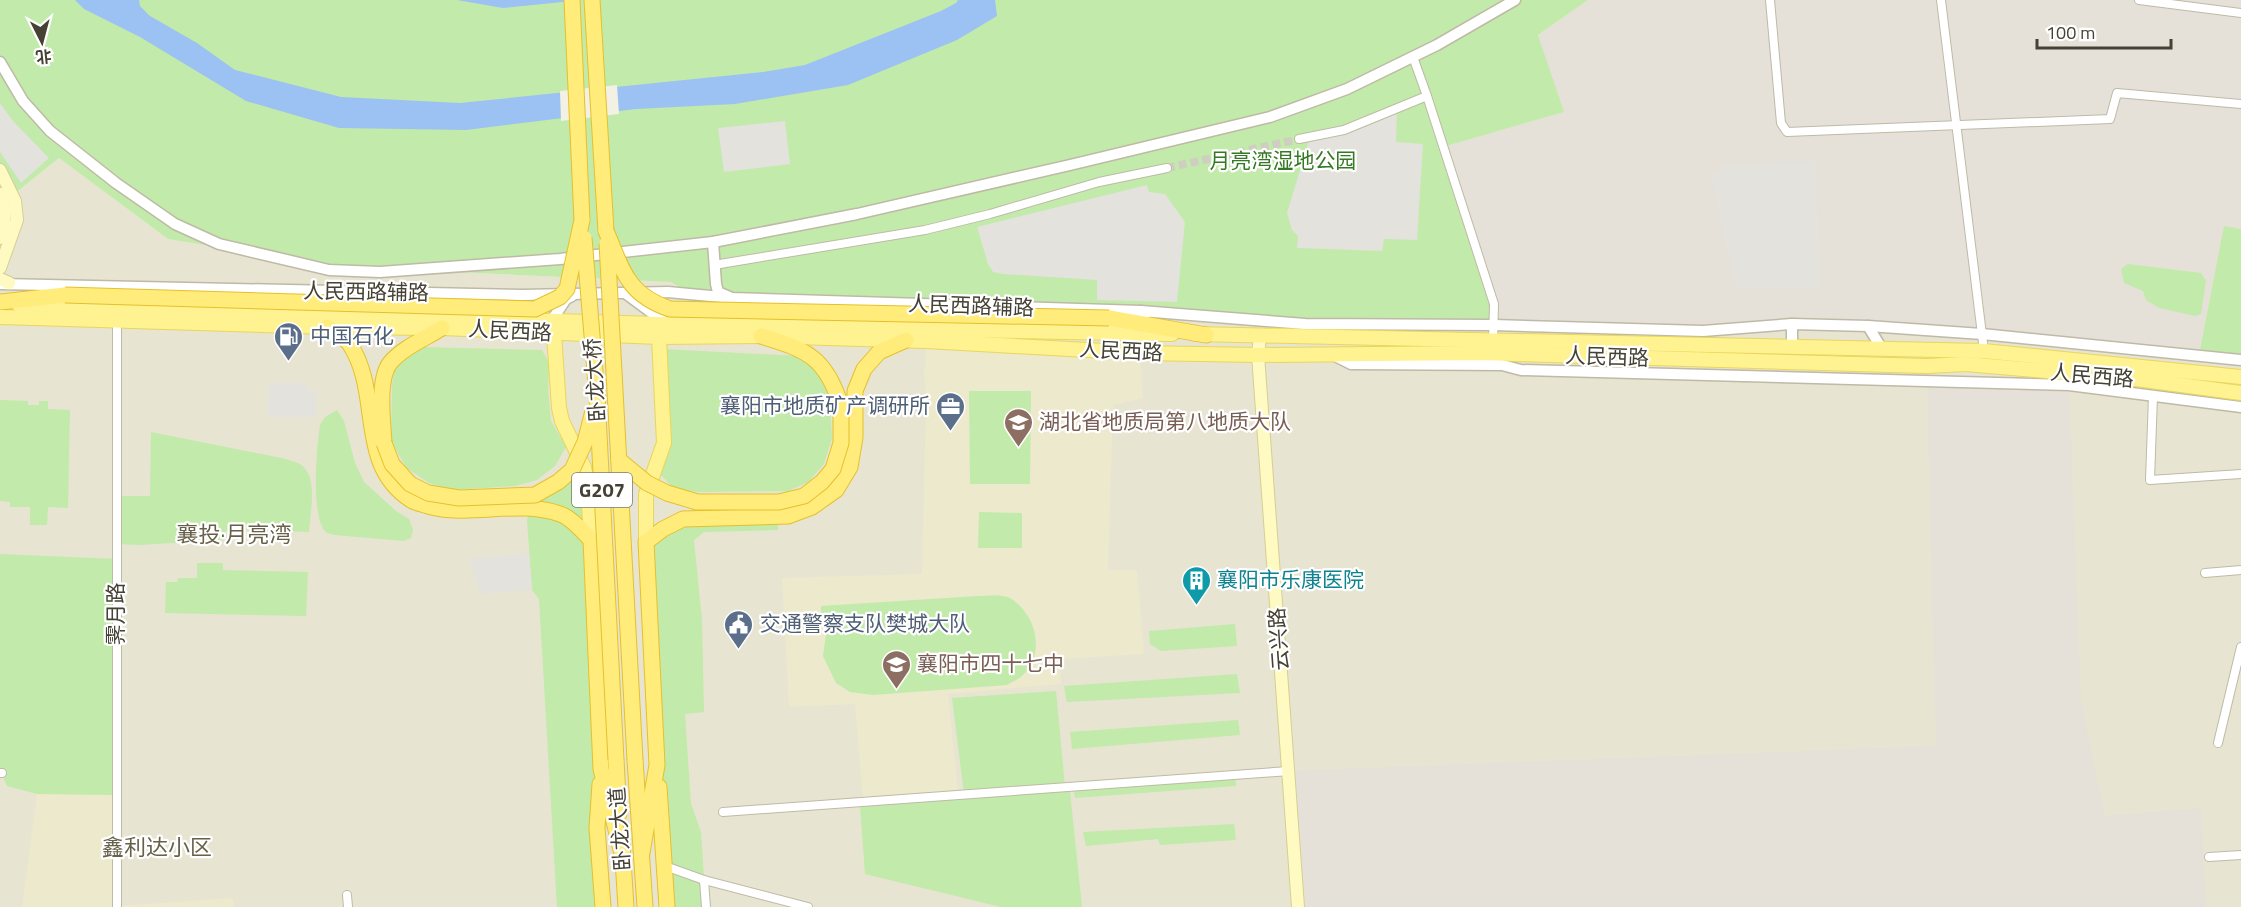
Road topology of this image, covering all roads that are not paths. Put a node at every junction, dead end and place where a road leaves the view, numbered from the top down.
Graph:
1 (572, 0) edge
2 (592, 0) edge
3 (1515, 0) edge
4 (1770, 0) edge
5 (1941, 0) edge
6 (2139, 0) edge
7 (2241, 13) edge
8 (1413, 57) junction
9 (0, 62) edge
10 (1427, 96) junction
11 (2241, 104) edge
12 (1956, 126) junction
13 (1299, 139) tunnel mouth
14 (1167, 168) tunnel mouth
15 (0, 170) edge
16 (0, 194) edge
17 (582, 220) junction
18 (606, 231) junction
19 (0, 238) edge
20 (713, 242) junction
21 (714, 265) junction
22 (0, 268) edge
23 (3, 282) edge
24 (716, 284) junction
25 (625, 292) junction
26 (575, 294) junction
27 (691, 294) junction
28 (732, 298) junction
29 (0, 303) edge
30 (1141, 311) junction
31 (0, 317) edge
32 (117, 321) junction
33 (667, 324) junction
34 (1792, 324) junction
35 (1493, 325) junction
36 (1868, 326) junction
37 (327, 327) junction
38 (553, 327) junction
39 (442, 328) junction
40 (1910, 329) junction
41 (1982, 334) junction
42 (1206, 335) junction
43 (761, 336) junction
44 (1260, 336) junction
45 (659, 337) junction
46 (906, 340) junction
47 (1493, 341) junction
48 (1792, 347) junction
49 (1882, 349) junction
50 (1910, 350) junction
51 (1984, 351) junction
52 (1258, 355) junction
53 (1333, 355) junction
54 (2241, 360) edge
55 (2241, 377) edge
56 (2155, 382) junction
57 (2241, 393) edge
58 (597, 396) junction
59 (2153, 396) junction
60 (2241, 407) edge
61 (619, 460) junction
62 (2241, 474) edge
63 (591, 540) junction
64 (646, 542) junction
65 (2241, 570) edge
66 (2205, 573) dead end
67 (2241, 646) edge
68 (2218, 742) dead end
69 (616, 760) joint
70 (635, 760) joint
71 (657, 765) junction
72 (601, 769) junction
73 (1289, 771) junction
74 (723, 812) dead end
75 (642, 853) junction
76 (622, 854) junction
77 (2241, 855) edge
78 (2209, 856) dead end
79 (665, 866) junction
80 (704, 880) junction
81 (347, 894) dead end
82 (625, 904) edge
83 (646, 904) edge
84 (117, 907) edge
85 (348, 907) edge
86 (603, 907) edge
87 (667, 907) edge
88 (706, 907) edge
89 (808, 907) edge
90 (1298, 907) edge

1 - 17 highway, 卧龙大桥 / G207
2 - 18 highway, 卧龙大桥 / G207
3 - 8 street
4 - 12 street
5 - 12 street
6 - 7 street
8 - 10 street
8 - 20 street
9 - 20 street
10 - 13 street
10 - 35 street
11 - 12 street
12 - 41 street
14 - 21 street
15 - 22 main road
16 - 19 main road
17 - 29 highway, bridge
17 - 58 highway, 卧龙大桥 / G207, bridge
18 - 42 highway, bridge
18 - 61 highway, 卧龙大桥 / G207, bridge
20 - 21 street
21 - 24 street
23 - 26 street, 人民西路辅路
24 - 27 street
24 - 28 street
25 - 26 street, 人民西路辅路
25 - 27 street, 人民西路辅路
25 - 33 street
26 - 38 street
27 - 28 street, 人民西路辅路
28 - 30 street, 人民西路辅路
29 - 38 main road, 人民西路
30 - 35 street
30 - 42 street, 人民西路辅路
31 - 32 main road, 人民西路
32 - 37 main road, 人民西路
32 - 84 street, 霁月路
33 - 38 main road, 人民西路
33 - 42 main road, 人民西路
34 - 35 street
34 - 36 street
34 - 48 street
35 - 47 street
36 - 40 street
36 - 49 street
37 - 39 main road, 人民西路
37 - 63 highway
38 - 39 main road, 人民西路
38 - 45 main road, 人民西路
38 - 63 main road
39 - 58 highway, bridge
40 - 41 street
40 - 50 street
41 - 51 street
41 - 54 street
42 - 44 main road, 人民西路
43 - 45 main road, 人民西路
43 - 46 main road, 人民西路
43 - 61 highway, bridge
44 - 47 main road, 人民西路
44 - 52 main road, 云兴路
45 - 64 main road
46 - 52 main road, 人民西路
46 - 64 highway
47 - 48 main road, 人民西路
48 - 49 main road, 人民西路
49 - 50 main road, 人民西路
50 - 51 main road, 人民西路
51 - 55 main road, 人民西路
52 - 53 main road, 人民西路
52 - 73 main road, 云兴路
53 - 56 main road, 人民西路
53 - 59 street
56 - 57 main road, 人民西路
56 - 59 street
58 - 69 highway, 卧龙大桥 / G207, bridge
59 - 60 street
59 - 62 street
61 - 70 highway, 卧龙大桥 / G207, bridge
63 - 72 highway
64 - 71 highway
65 - 66 street
67 - 68 street
69 - 76 highway, 卧龙大道 / G207
70 - 75 highway, 卧龙大道 / G207
71 - 75 highway
71 - 79 highway
72 - 76 highway
72 - 86 highway
73 - 74 street
73 - 90 main road, 云兴路
75 - 83 highway, 卧龙大道 / G207
76 - 82 highway, 卧龙大道 / G207
77 - 78 street
79 - 80 street
79 - 87 highway
80 - 88 street
80 - 89 street
81 - 85 street

